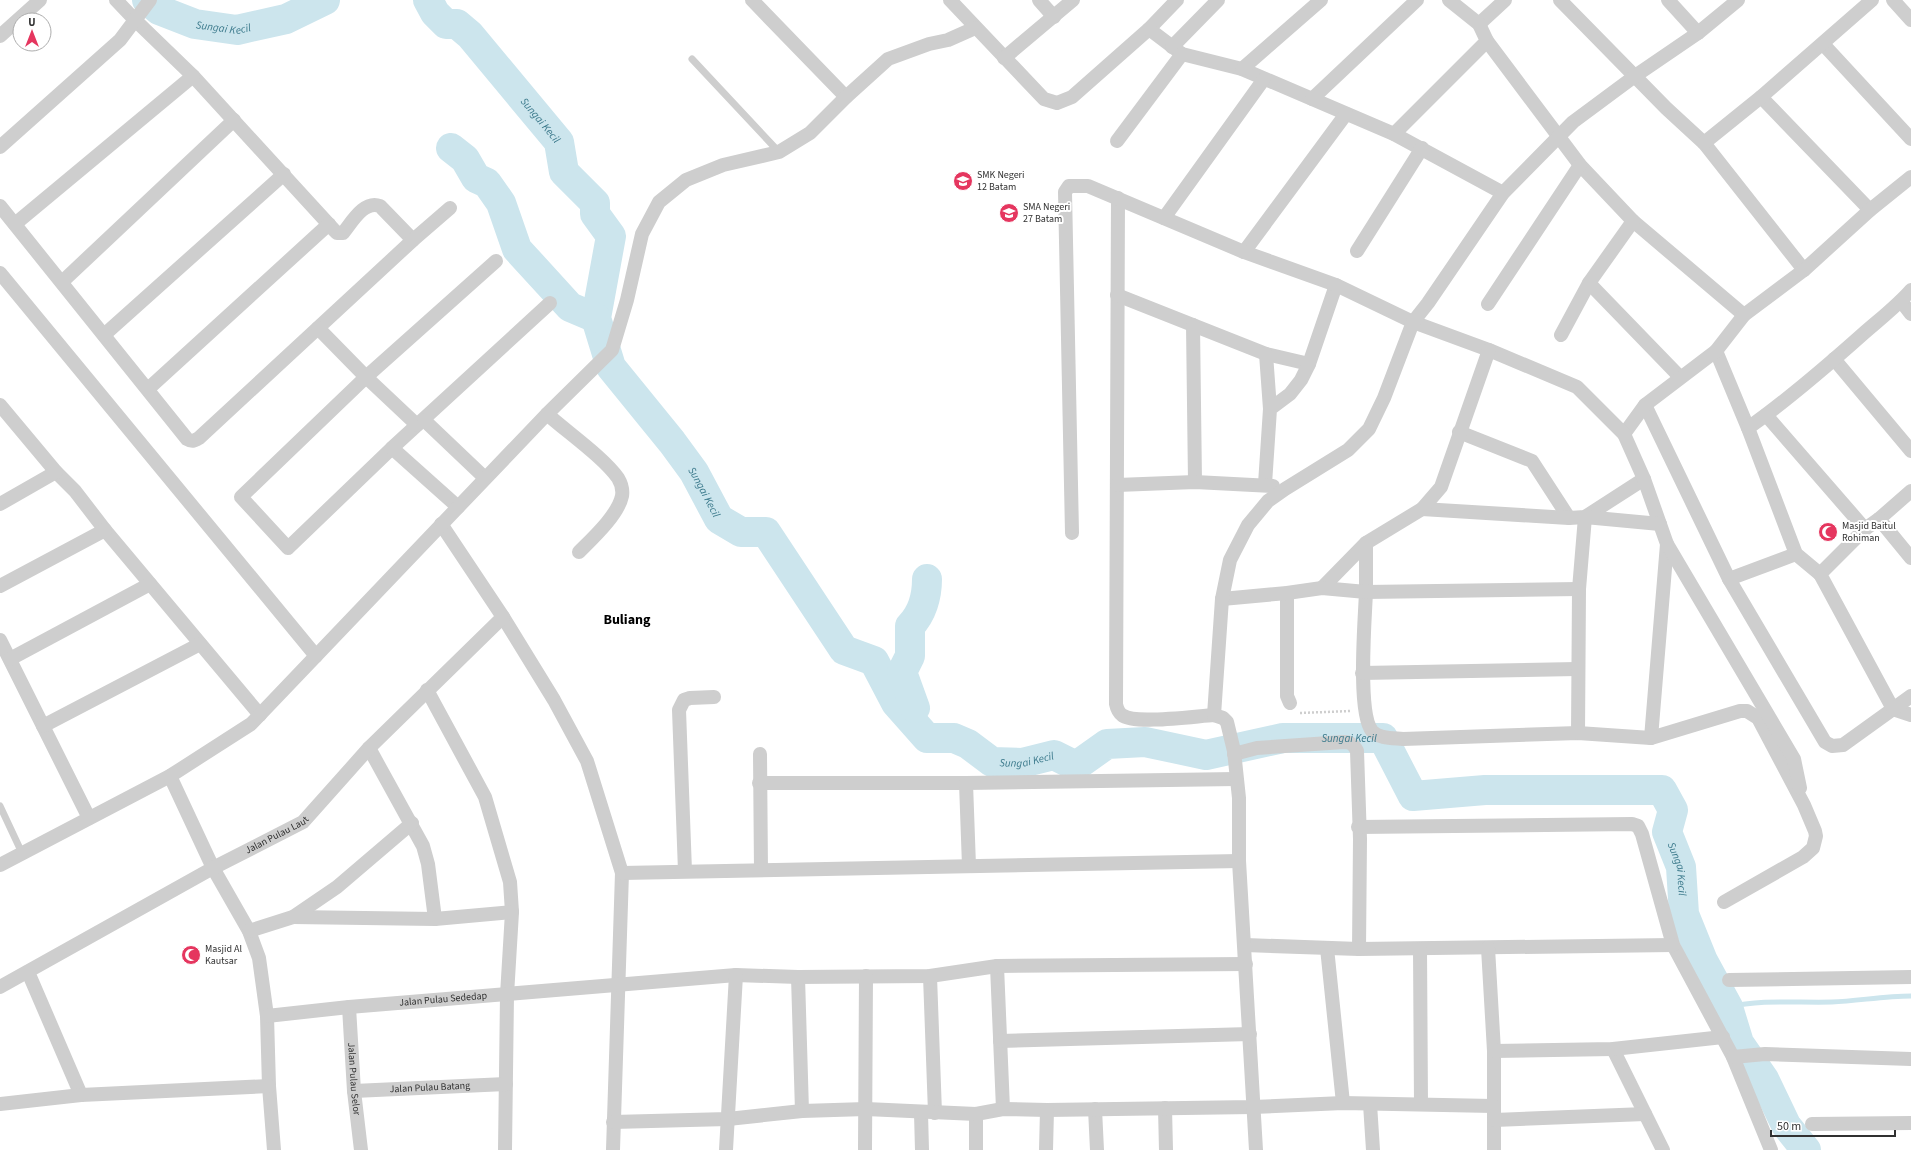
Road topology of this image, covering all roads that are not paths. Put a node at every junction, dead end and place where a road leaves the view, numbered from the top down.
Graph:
1 (40, 0) edge
2 (116, 0) edge
3 (752, 0) edge
4 (950, 0) edge
5 (1039, 0) edge
6 (1073, 0) edge
7 (1177, 0) edge
8 (1218, 0) edge
9 (1321, 0) edge
10 (1417, 0) edge
11 (1449, 0) edge
12 (1505, 0) edge
13 (1560, 0) edge
14 (1668, 0) edge
15 (1738, 0) edge
16 (1872, 0) edge
17 (1893, 0) edge
18 (142, 10) edge
19 (1054, 17) junction
20 (1911, 20) edge
21 (1480, 24) junction
22 (975, 28) junction
23 (1151, 31) junction
24 (1698, 33) junction
25 (0, 36) edge
26 (1487, 41) junction
27 (1823, 44) junction
28 (1174, 49) junction
29 (1004, 58) junction
30 (692, 59) dead end
31 (1242, 70) junction
32 (193, 76) junction
33 (1635, 76) junction
34 (1264, 79) junction
35 (846, 97) junction
36 (1761, 97) junction
37 (1312, 99) junction
38 (1346, 114) junction
39 (234, 120) junction
40 (1394, 134) junction
41 (1558, 136) junction
42 (1911, 139) edge
43 (1117, 141) dead end
44 (1704, 143) junction
45 (0, 146) edge
46 (1422, 148) junction
47 (779, 152) junction
48 (1580, 165) junction
49 (284, 174) junction
50 (1910, 179) edge
51 (1503, 193) junction
52 (1118, 198) junction
53 (0, 206) edge
54 (450, 208) dead end
55 (1870, 210) junction
56 (1164, 218) junction
57 (1633, 221) junction
58 (15, 224) junction
59 (330, 224) junction
60 (413, 240) junction
61 (1357, 251) dead end
62 (1244, 252) junction
63 (496, 261) dead end
64 (1804, 270) junction
65 (0, 273) edge
66 (62, 282) junction
67 (1589, 283) junction
68 (1336, 285) junction
69 (1911, 290) edge
70 (1117, 295) junction
71 (1901, 301) junction
72 (550, 304) dead end
73 (1488, 304) dead end
74 (1911, 314) edge
75 (1744, 315) junction
76 (1413, 322) junction
77 (1193, 325) junction
78 (318, 328) junction
79 (104, 335) junction
80 (1561, 335) dead end
81 (1489, 350) junction
82 (1716, 351) junction
83 (1266, 354) junction
84 (1834, 360) junction
85 (1309, 364) junction
86 (366, 377) junction
87 (1680, 377) junction
88 (148, 389) junction
89 (1645, 404) junction
90 (0, 405) edge
91 (1270, 409) junction
92 (547, 414) junction
93 (1766, 415) junction
94 (421, 422) junction
95 (1748, 428) junction
96 (1459, 432) junction
97 (1624, 434) junction
98 (392, 448) junction
99 (1911, 451) edge
100 (56, 472) junction
101 (485, 478) junction
102 (1644, 479) junction
103 (1195, 482) junction
104 (1265, 484) junction
105 (1117, 485) junction
106 (1285, 489) junction
107 (1911, 491) edge
108 (0, 504) edge
109 (458, 507) junction
110 (1422, 509) junction
111 (1585, 517) junction
112 (1568, 518) junction
113 (1879, 519) junction
114 (441, 524) junction
115 (1660, 524) junction
116 (1865, 529) junction
117 (105, 530) junction
118 (1072, 533) dead end
119 (1366, 543) junction
120 (1667, 544) junction
121 (579, 552) dead end
122 (1796, 554) junction
123 (1911, 558) edge
124 (1820, 574) junction
125 (1729, 580) junction
126 (150, 584) junction
127 (0, 586) edge
128 (1322, 588) junction
129 (1579, 589) junction
130 (1366, 592) junction
131 (1286, 593) junction
132 (1222, 599) junction
133 (503, 617) junction
134 (0, 640) edge
135 (200, 644) junction
136 (316, 656) junction
137 (10, 659) junction
138 (1577, 669) junction
139 (1362, 673) junction
140 (427, 690) junction
141 (1911, 696) edge
142 (714, 697) dead end
143 (1290, 703) road end
144 (1892, 709) junction
145 (260, 715) junction
146 (1214, 715) junction
147 (1911, 715) edge
148 (43, 726) junction
149 (1578, 733) junction
150 (1651, 738) junction
151 (369, 748) junction
152 (1234, 752) junction
153 (760, 754) dead end
154 (170, 776) junction
155 (1236, 779) junction
156 (759, 783) junction
157 (966, 783) junction
158 (1804, 805) junction
159 (0, 806) edge
160 (89, 818) junction
161 (8, 822) junction
162 (412, 823) junction
163 (0, 826) edge
164 (1358, 828) junction
165 (22, 853) junction
166 (1239, 861) junction
167 (0, 865) edge
168 (969, 866) junction
169 (213, 868) junction
170 (761, 870) junction
171 (685, 871) junction
172 (622, 872) junction
173 (1724, 902) dead end
174 (512, 912) junction
175 (293, 917) junction
176 (435, 919) junction
177 (249, 931) junction
178 (1245, 945) junction
179 (1673, 945) junction
180 (1327, 948) junction
181 (1488, 948) junction
182 (1359, 949) junction
183 (1420, 949) junction
184 (1246, 964) junction
185 (996, 966) junction
186 (28, 972) junction
187 (736, 975) junction
188 (866, 976) junction
189 (930, 976) junction
190 (798, 977) junction
191 (1911, 977) edge
192 (1729, 980) dead end
193 (619, 984) junction
194 (0, 987) edge
195 (507, 995) junction
196 (349, 1007) junction
197 (267, 1016) junction
198 (1250, 1034) junction
199 (1723, 1037) junction
200 (1000, 1041) junction
201 (1613, 1049) junction
202 (1494, 1051) junction
203 (1739, 1056) junction
204 (1911, 1059) edge
205 (506, 1084) junction
206 (269, 1086) junction
207 (354, 1091) junction
208 (81, 1095) junction
209 (1344, 1103) junction
210 (0, 1104) edge
211 (1370, 1104) junction
212 (1421, 1104) junction
213 (1253, 1107) junction
214 (1165, 1108) junction
215 (866, 1109) junction
216 (1003, 1109) junction
217 (1095, 1109) junction
218 (1047, 1110) junction
219 (802, 1111) junction
220 (928, 1113) junction
221 (1494, 1113) junction
222 (976, 1114) junction
223 (1644, 1114) junction
224 (728, 1119) junction
225 (613, 1122) junction
226 (1812, 1124) dead end
227 (1911, 1124) edge
228 (274, 1150) edge
229 (361, 1150) edge
230 (505, 1150) edge
231 (613, 1150) edge
232 (726, 1150) edge
233 (865, 1150) edge
234 (922, 1150) edge
235 (976, 1150) edge
236 (1046, 1150) edge
237 (1097, 1150) edge
238 (1166, 1150) edge
239 (1256, 1150) edge
240 (1373, 1150) edge
241 (1494, 1150) edge
242 (1663, 1150) edge
243 (1771, 1150) edge

1 - 25 street
2 - 18 street
3 - 35 street
4 - 22 street
5 - 19 street
6 - 19 street
7 - 23 street
8 - 28 street
9 - 31 street
10 - 37 street
11 - 21 street
12 - 21 street
13 - 33 street
14 - 24 street
15 - 24 street
16 - 27 street
17 - 20 street
18 - 32 street
18 - 45 street
19 - 29 street
21 - 26 street
22 - 29 street
22 - 35 street
23 - 28 street
23 - 29 street
24 - 33 street
26 - 40 street
26 - 41 street
27 - 36 street
27 - 42 street
28 - 31 street
28 - 43 street
30 - 47 lane
31 - 34 street
32 - 39 street
32 - 58 street
33 - 41 street
33 - 44 street
34 - 37 street
34 - 56 street
35 - 47 street
36 - 44 street
36 - 55 street
37 - 38 street
38 - 40 street
38 - 62 street
39 - 49 street
39 - 66 street
40 - 46 street
41 - 48 street
41 - 51 street
44 - 64 street
46 - 51 street
46 - 61 street
47 - 92 street
48 - 57 street
48 - 73 street
49 - 59 street
49 - 79 street
50 - 55 street
51 - 76 street
52 - 56 street
52 - 70 street
52 - 118 street
53 - 58 street
54 - 60 street
55 - 64 street
56 - 62 street
57 - 67 street
57 - 75 street
58 - 66 street
59 - 60 street
59 - 88 street
60 - 78 street
62 - 68 street
63 - 86 street
64 - 75 street
65 - 136 street
66 - 79 street
67 - 80 street
67 - 87 street
68 - 76 street
68 - 85 street
69 - 71 street
70 - 77 street
70 - 105 street
71 - 74 street
71 - 84 street
72 - 94 street
75 - 82 street
76 - 81 street
76 - 106 street
77 - 83 street
77 - 103 street
78 - 86 street
78 - 88 street
79 - 88 street
81 - 96 street
81 - 97 street
82 - 87 street
82 - 95 street
83 - 85 street
83 - 91 street
84 - 93 street
84 - 99 street
85 - 91 street
86 - 94 street
86 - 98 street
87 - 89 street
89 - 97 street
89 - 125 street
90 - 100 street
91 - 104 street
92 - 101 street
92 - 121 street
93 - 95 street
93 - 116 street
94 - 98 street
94 - 101 street
95 - 122 street
96 - 110 street
96 - 112 street
97 - 102 street
98 - 109 street
100 - 108 street
100 - 117 street
101 - 109 street
102 - 111 street
102 - 115 street
103 - 104 street
103 - 105 street
104 - 106 street
105 - 146 street
106 - 132 street
107 - 113 street
109 - 114 street
110 - 112 street
110 - 119 street
111 - 112 street
111 - 115 street
111 - 129 street
113 - 116 street
113 - 123 street
114 - 133 street
114 - 136 street
115 - 120 street
116 - 124 street
117 - 126 street
117 - 127 street
119 - 128 street
119 - 130 street
120 - 150 street
120 - 158 street
122 - 124 street
122 - 125 street
124 - 144 street
125 - 144 street
126 - 135 street
126 - 137 street
128 - 130 street
128 - 131 street
129 - 130 street
129 - 138 street
130 - 139 street
131 - 132 street
131 - 143 street
132 - 146 street
133 - 140 street, Jalan Pulau Laut
133 - 172 street
134 - 137 street
135 - 145 street
135 - 148 street
136 - 145 street
137 - 148 street
138 - 139 street
138 - 149 street
139 - 149 street
140 - 151 street, Jalan Pulau Laut
140 - 174 street
141 - 144 street
142 - 171 street
144 - 147 street
145 - 154 street
146 - 152 street
148 - 160 street
149 - 150 street
150 - 158 street
151 - 162 street
151 - 169 street, Jalan Pulau Laut
152 - 155 street
152 - 164 street
153 - 156 street
154 - 160 street
154 - 169 street
155 - 157 street
155 - 166 street
156 - 157 street
156 - 170 street
157 - 168 street
158 - 173 street
159 - 161 lane
160 - 165 street
161 - 163 lane
161 - 165 lane
162 - 175 street
162 - 176 street
164 - 179 street
164 - 182 street
165 - 167 street
166 - 168 street
166 - 178 street
168 - 170 street
169 - 177 street
169 - 186 street, Jalan Pulau Laut
170 - 171 street
171 - 172 street
172 - 193 street
174 - 176 street
174 - 195 street
175 - 176 street
175 - 177 street
177 - 197 street
178 - 180 street
178 - 184 street
179 - 181 street
179 - 199 street
180 - 182 street
180 - 209 street
181 - 183 street
181 - 202 street
182 - 183 street
183 - 212 street
184 - 185 street, Jalan Pulau Sededap
184 - 198 street
185 - 189 street, Jalan Pulau Sededap
185 - 200 street
186 - 194 street, Jalan Pulau Laut
186 - 208 street
187 - 190 street, Jalan Pulau Sededap
187 - 193 street, Jalan Pulau Sededap
187 - 224 street
188 - 189 street, Jalan Pulau Sededap
188 - 190 street, Jalan Pulau Sededap
188 - 215 street
189 - 220 street
190 - 219 street
191 - 192 street
193 - 195 street, Jalan Pulau Sededap
193 - 225 street
195 - 196 street, Jalan Pulau Sededap
195 - 205 street
196 - 197 street, Jalan Pulau Sededap
196 - 207 street, Jalan Pulau Selor
197 - 206 street
198 - 200 street
198 - 213 street
199 - 201 street
199 - 203 street
200 - 216 street
201 - 202 street
201 - 223 street
202 - 221 street
203 - 204 street
203 - 243 street
205 - 207 street, Jalan Pulau Batang
205 - 230 street
206 - 208 street
206 - 228 street
207 - 229 street, Jalan Pulau Selor
208 - 210 street
209 - 211 street
209 - 213 street
211 - 212 street
211 - 240 street
212 - 221 street
213 - 214 street
213 - 239 street
214 - 217 street
214 - 238 street
215 - 219 street
215 - 220 street
215 - 233 street
216 - 218 street
216 - 222 street
217 - 218 street
217 - 237 street
218 - 236 street
219 - 224 street
220 - 222 street
220 - 234 street
221 - 223 street
221 - 241 street
222 - 235 street
223 - 242 street
224 - 225 street
224 - 232 street
225 - 231 street
226 - 227 street

